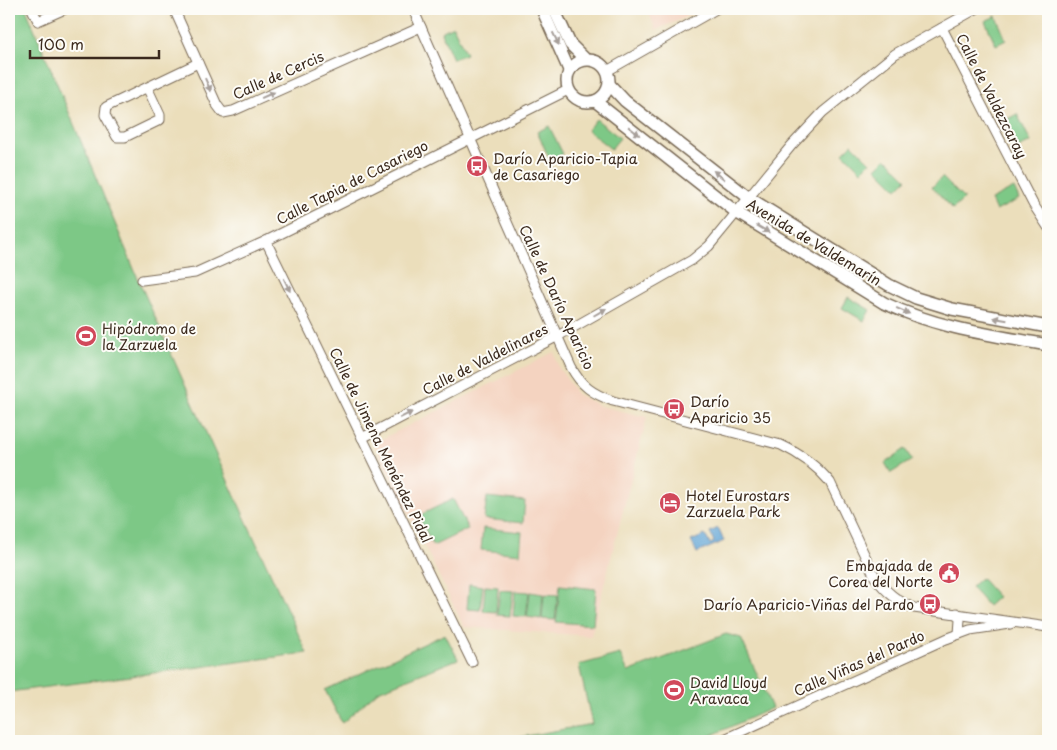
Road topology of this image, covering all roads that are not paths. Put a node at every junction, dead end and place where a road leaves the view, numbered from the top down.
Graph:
1 (32, 9) edge
2 (65, 9) edge
3 (174, 9) edge
4 (413, 9) edge
5 (542, 9) edge
6 (554, 9) edge
7 (716, 9) edge
8 (976, 9) edge
9 (421, 27) junction
10 (942, 28) junction
11 (585, 59) junction
12 (198, 63) junction
13 (569, 70) junction
14 (607, 72) junction
15 (609, 84) junction
16 (147, 87) junction
17 (568, 90) junction
18 (595, 101) junction
19 (470, 139) junction
20 (749, 198) junction
21 (736, 212) junction
22 (1048, 227) edge
23 (266, 241) junction
24 (142, 280) dead end
25 (1048, 328) edge
26 (558, 336) junction
27 (1048, 345) edge
28 (362, 438) junction
29 (957, 613) junction
30 (971, 615) junction
31 (1014, 623) junction
32 (1048, 627) edge
33 (970, 630) junction
34 (959, 634) junction
35 (472, 662) dead end
36 (720, 741) edge

1 - 2 street
3 - 12 street, Calle de Cercis
4 - 9 street, Calle de Darío Aparicio
5 -> 13 street
6 - 11 street
7 - 14 street
8 - 10 street, Calle de Valdelinares
12 -> 9 street, Calle de Cercis
9 - 19 street, Calle de Darío Aparicio
10 - 20 street, Calle de Valdelinares
10 - 22 street, Calle de Valdezcaray
11 - 13 street
11 - 14 street
12 - 16 street
13 - 17 street
14 - 15 street
15 - 18 street
20 -> 15 street, Avenida de Valdemarín
16 - 16 street
17 - 18 street
17 - 19 street, Calle Tapia de Casariego
18 -> 21 street, Avenida de Valdemarín
19 - 23 street, Calle Tapia de Casariego
19 - 26 street, Calle de Darío Aparicio
20 - 21 street, Calle de Valdelinares
25 -> 20 street, Avenida de Valdemarín
26 -> 21 street, Calle de Valdelinares
21 -> 27 street, Avenida de Valdemarín
23 - 24 street, Calle Tapia de Casariego
23 -> 28 street, Calle de Jimena Menéndez Pidal
28 -> 26 street, Calle de Valdelinares
26 - 29 street, Calle de Darío Aparicio
28 - 35 street, Calle de Jimena Menéndez Pidal
29 - 30 street, Calle de Darío Aparicio
29 - 34 street
30 - 31 street, Calle de Darío Aparicio
30 - 33 street
31 - 32 street, Calle de Darío Aparicio
31 - 33 street, Calle Viñas del Pardo
33 - 34 street, Calle Viñas del Pardo
34 - 36 street, Calle Viñas del Pardo

